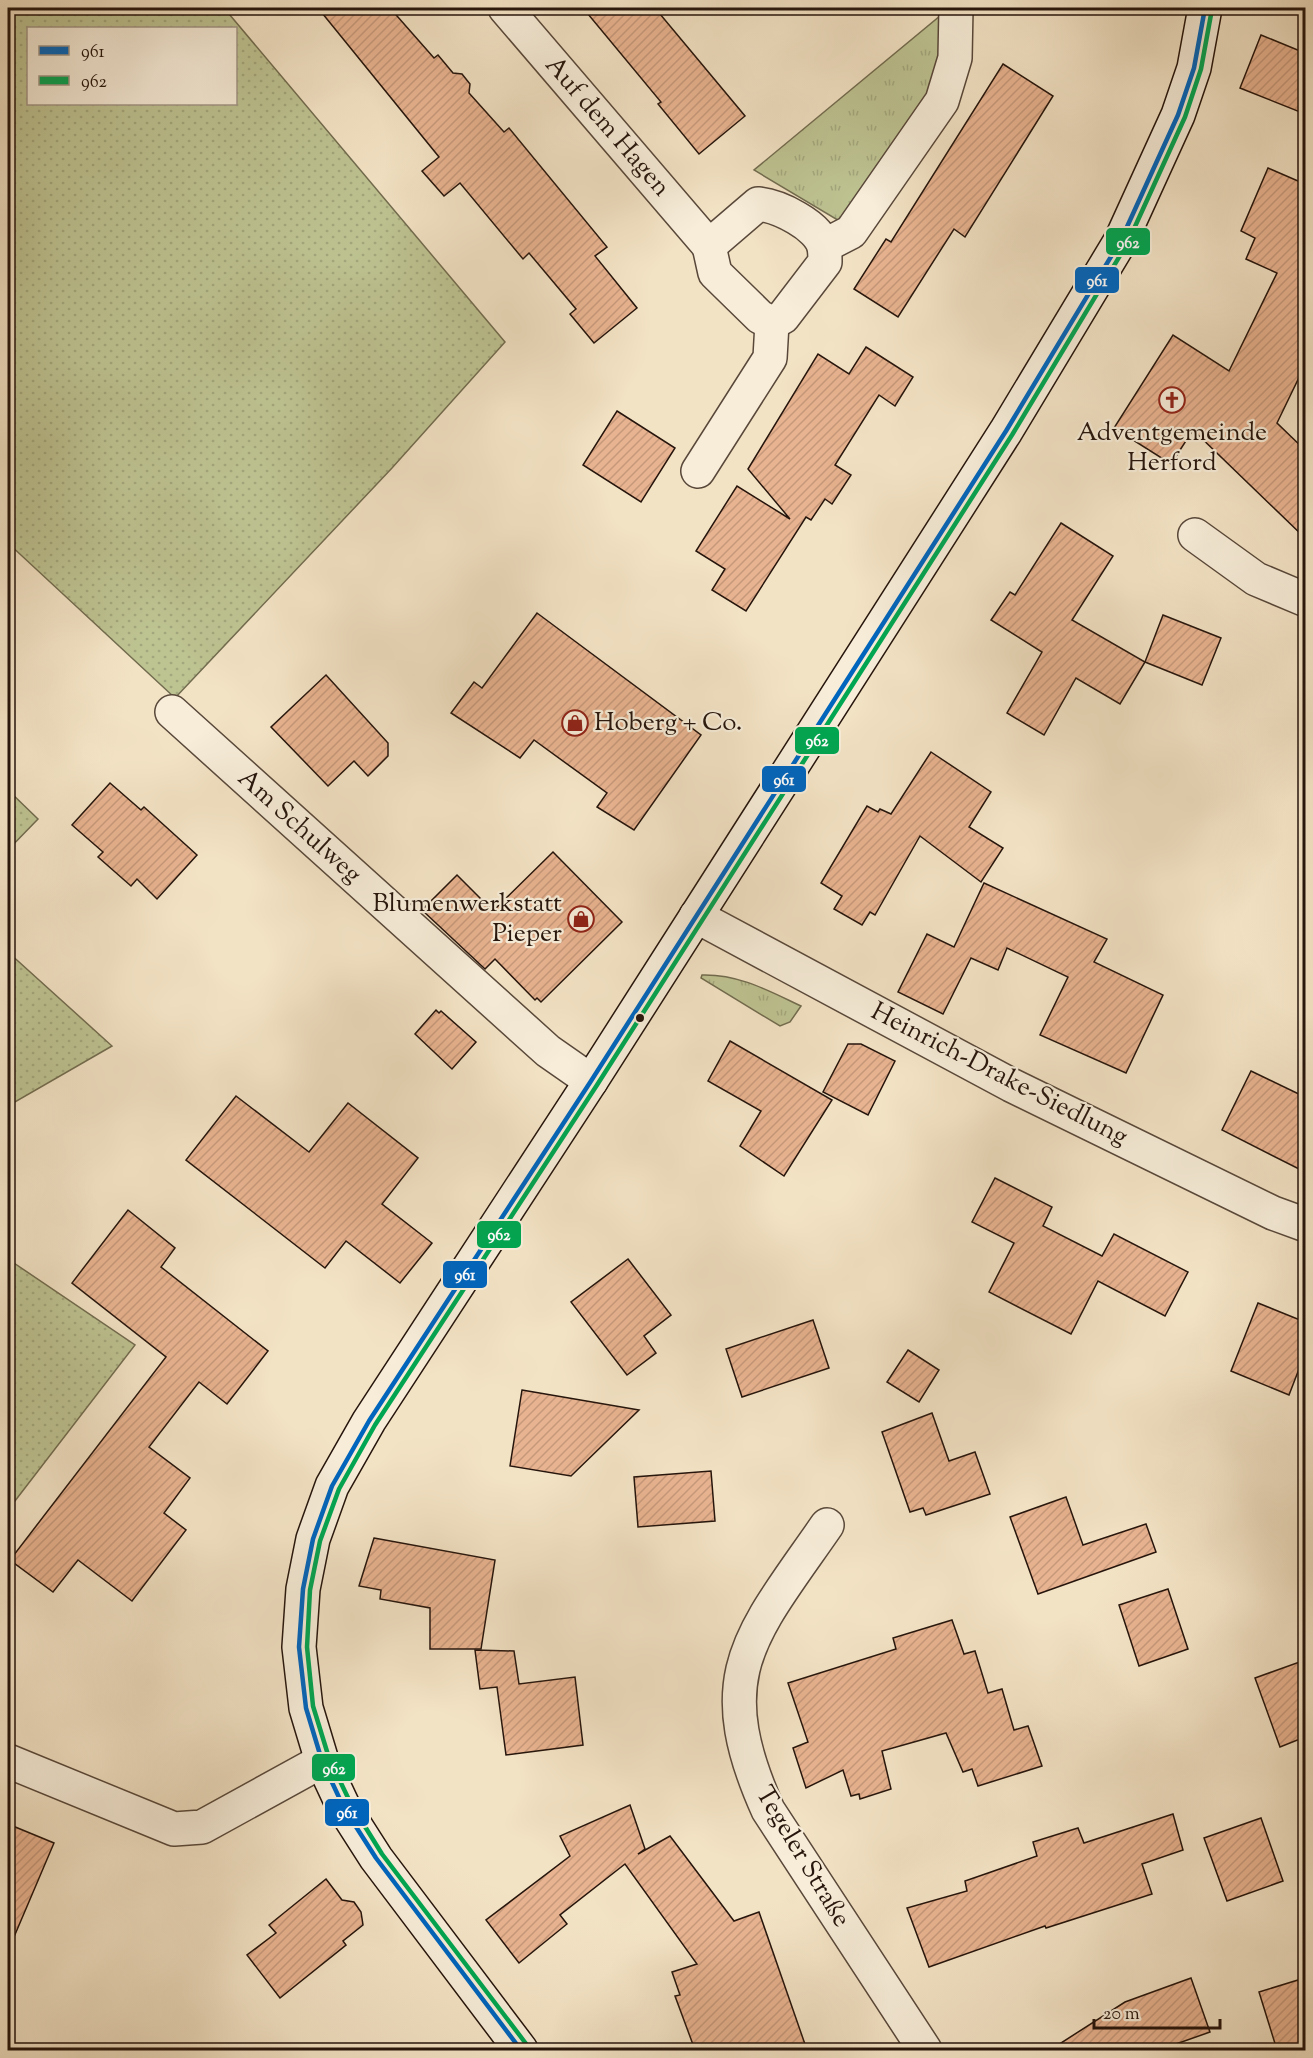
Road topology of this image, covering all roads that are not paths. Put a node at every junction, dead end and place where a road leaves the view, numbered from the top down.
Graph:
1 (506, 8) edge
2 (956, 8) edge
3 (1205, 8) edge
4 (709, 246) junction
5 (824, 246) junction
6 (772, 323) junction
7 (698, 471) dead end
8 (1195, 535) dead end
9 (1305, 600) edge
10 (172, 712) dead end
11 (696, 916) junction
12 (591, 1081) junction
13 (1305, 1225) edge
14 (827, 1525) dead end
15 (8, 1761) edge
16 (322, 1761) junction
17 (521, 2050) edge
18 (925, 2050) edge

1 - 4 street, Auf dem Hagen
2 - 5 street
3 - 11 street
4 - 5 street
4 - 6 street, Auf dem Hagen
5 - 6 street
6 - 7 street
8 - 9 street
10 - 12 street, Am Schulweg
11 - 12 street
11 - 13 street, Heinrich-Drake-Siedlung
12 - 16 street
14 - 18 street, Tegeler Straße
15 - 16 street
16 - 17 street

